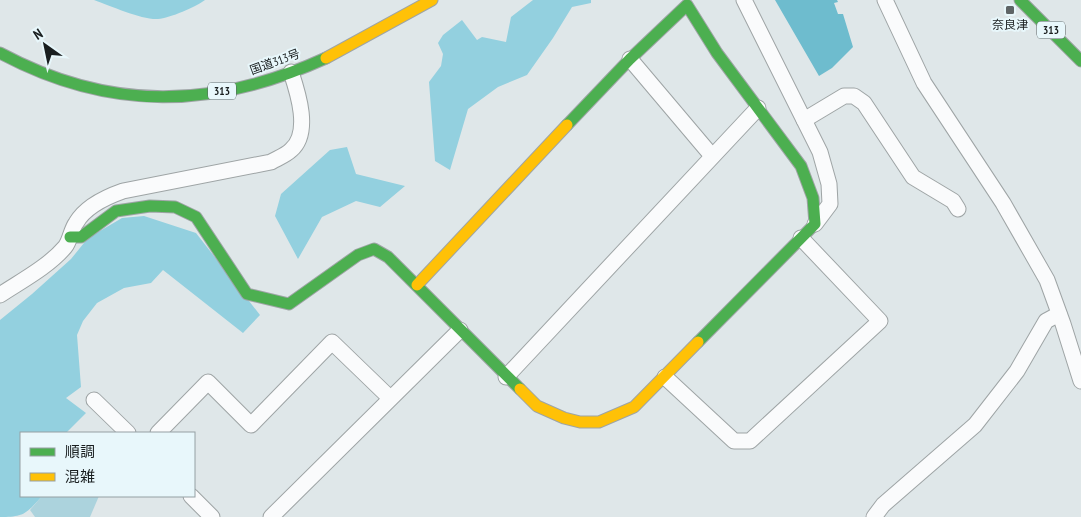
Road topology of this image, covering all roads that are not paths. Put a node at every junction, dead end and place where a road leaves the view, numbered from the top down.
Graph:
1 (432, 0) edge
2 (744, 0) edge
3 (885, 0) edge
4 (1020, 0) edge
5 (0, 53) edge
6 (630, 59) junction
7 (1081, 61) edge
8 (291, 72) junction
9 (758, 108) junction
10 (804, 120) junction
11 (712, 156) junction
12 (958, 209) dead end
13 (814, 224) junction
14 (70, 237) junction
15 (801, 238) junction
16 (417, 285) junction
17 (0, 295) edge
18 (1059, 314) junction
19 (460, 330) junction
20 (506, 377) junction
21 (665, 377) junction
22 (1081, 381) edge
23 (390, 398) junction
24 (94, 400) dead end
25 (127, 432) edge
26 (159, 432) edge
27 (192, 497) edge
28 (212, 517) edge
29 (271, 517) edge
30 (874, 517) edge

1 - 8 main road, 国道313号 / 313
2 - 10 street
3 - 18 street
4 - 7 main road, 313
5 - 8 main road, 国道313号 / 313
6 - 9 main road
6 - 11 street
6 - 16 main road
8 - 14 street
9 - 11 street
9 - 13 main road
10 - 12 street
10 - 13 street
11 - 20 street
13 - 15 main road
14 - 16 main road
14 - 17 street
15 - 21 main road
15 - 21 street
16 - 19 main road
18 - 22 street
18 - 30 street
19 - 20 main road
19 - 23 street
20 - 21 main road
23 - 26 street
23 - 29 street
24 - 25 street
27 - 28 street

